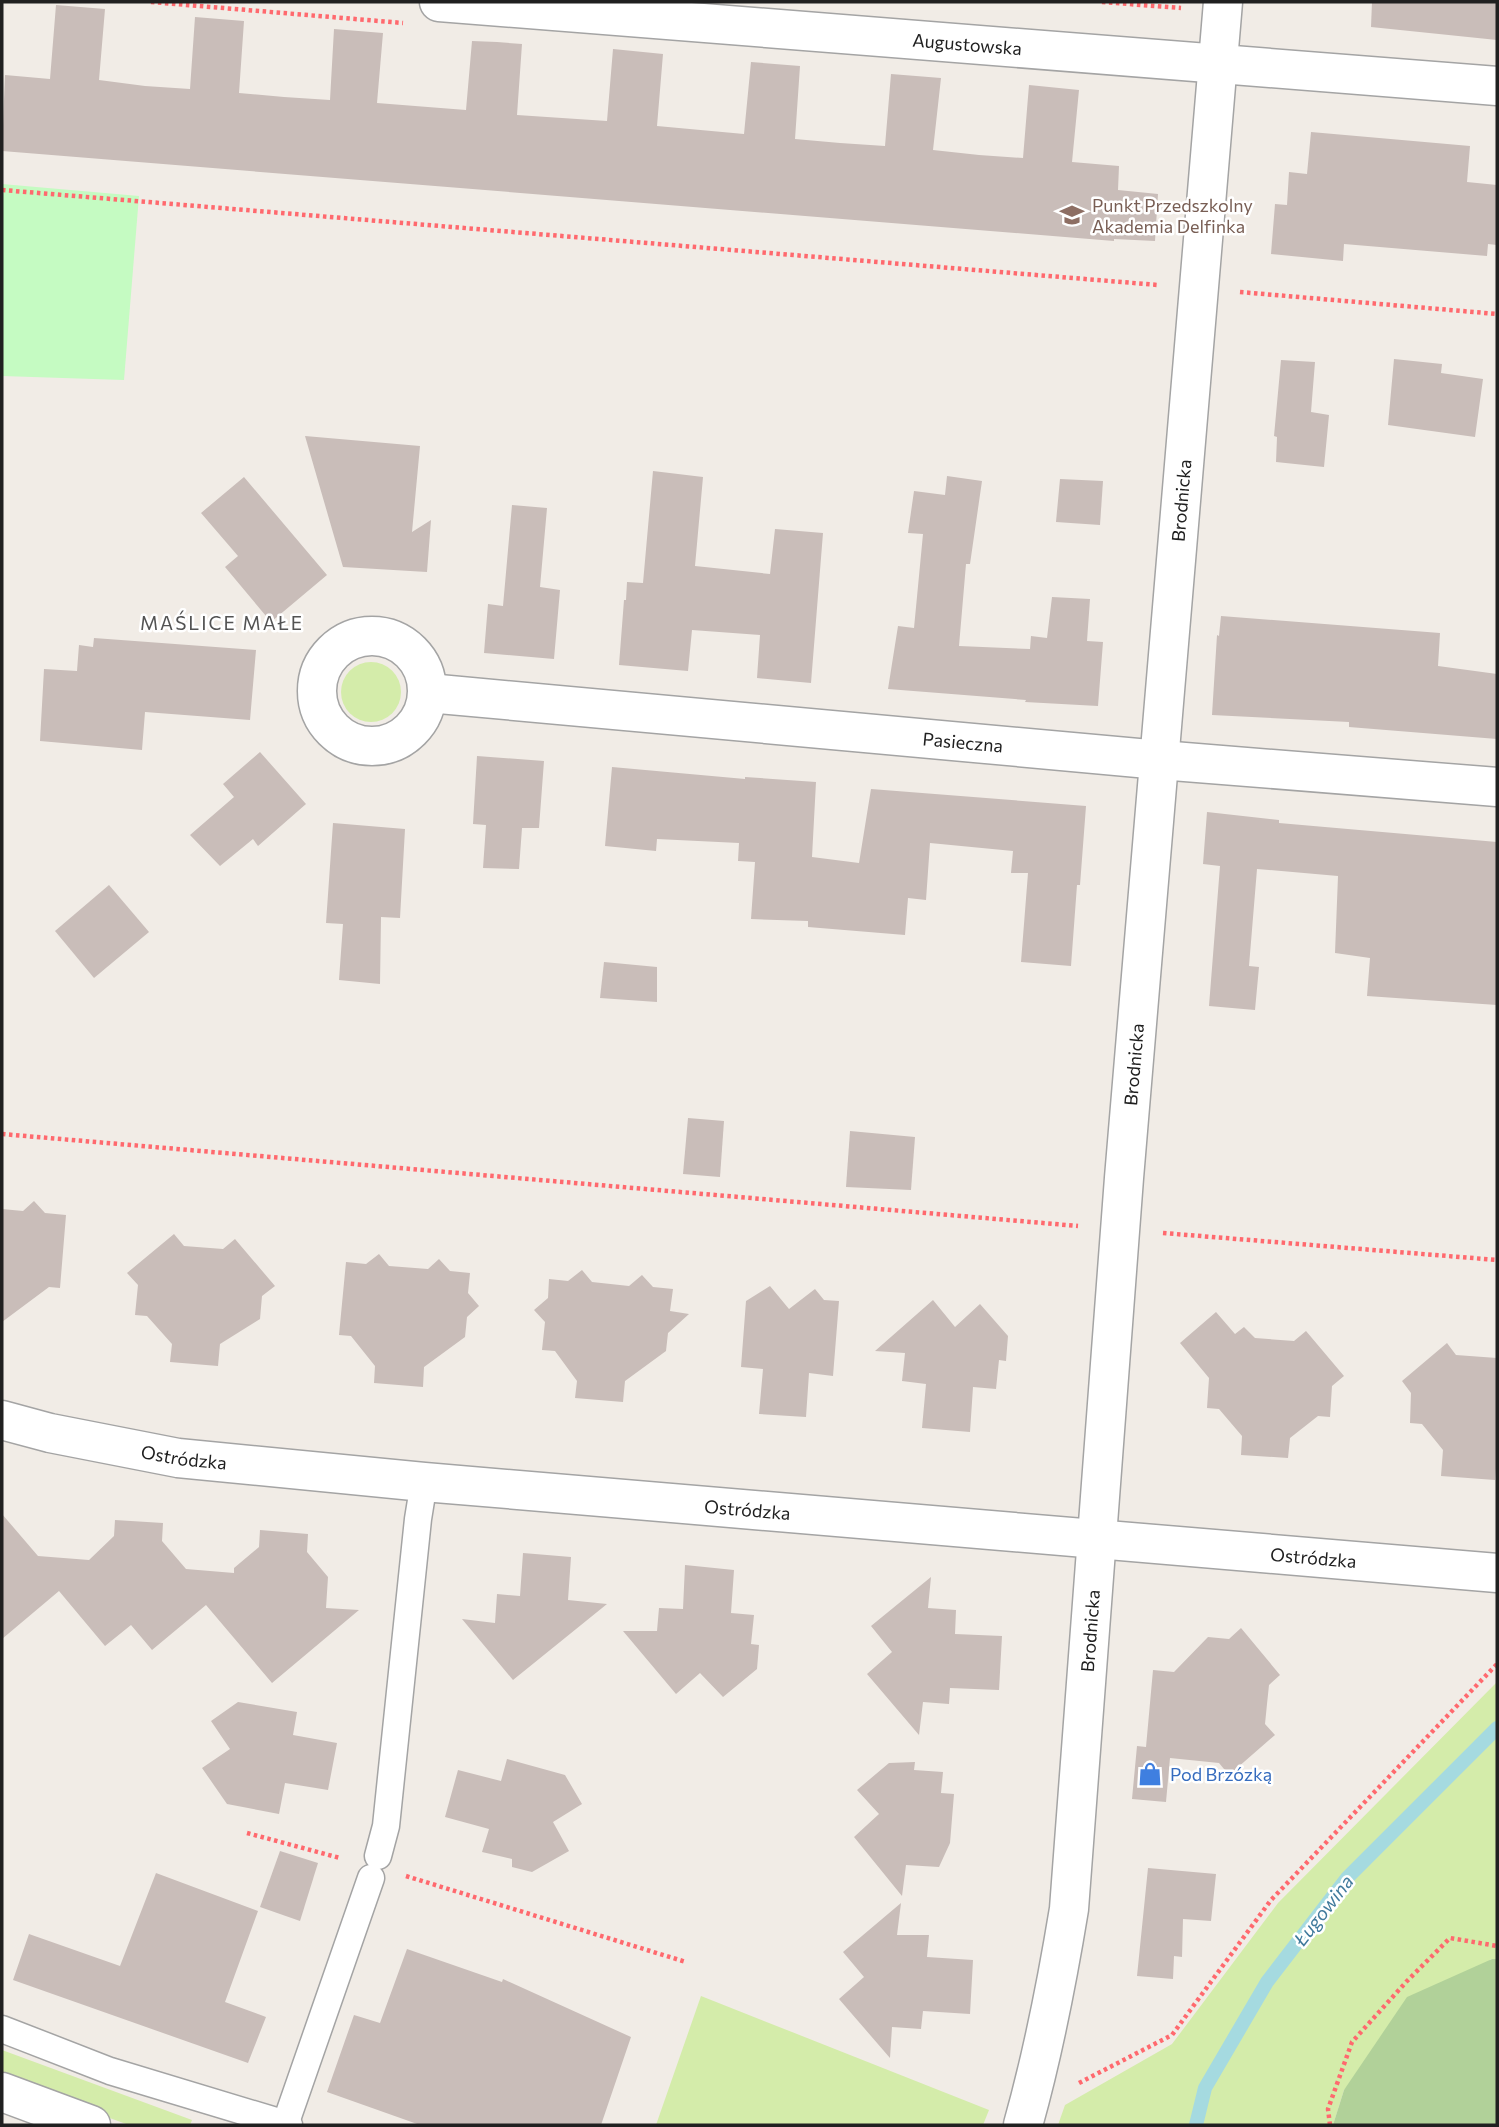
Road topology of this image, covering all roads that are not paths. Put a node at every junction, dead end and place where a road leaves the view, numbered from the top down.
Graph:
1 (439, 2) edge
2 (1206, 5) edge
3 (1218, 66) junction
4 (1497, 86) edge
5 (428, 692) dead end
6 (1160, 760) junction
7 (1497, 787) edge
8 (2, 1420) edge
9 (424, 1482) junction
10 (1097, 1537) junction
11 (1497, 1573) edge
12 (2, 2029) edge
13 (2, 2092) edge
14 (91, 2125) edge
15 (286, 2125) edge
16 (1023, 2125) edge

1 - 3 street, Augustowska
2 - 3 street, Brodnicka
3 - 4 street, Augustowska
3 - 6 street, Brodnicka
5 - 6 street, Pasieczna
6 - 7 street, Pasieczna
6 - 10 street, Brodnicka
8 - 9 street, Ostródzka
9 - 10 street, Ostródzka
9 - 15 lane
10 - 11 street, Ostródzka
10 - 16 street, Brodnicka
12 - 15 lane
13 - 14 street

